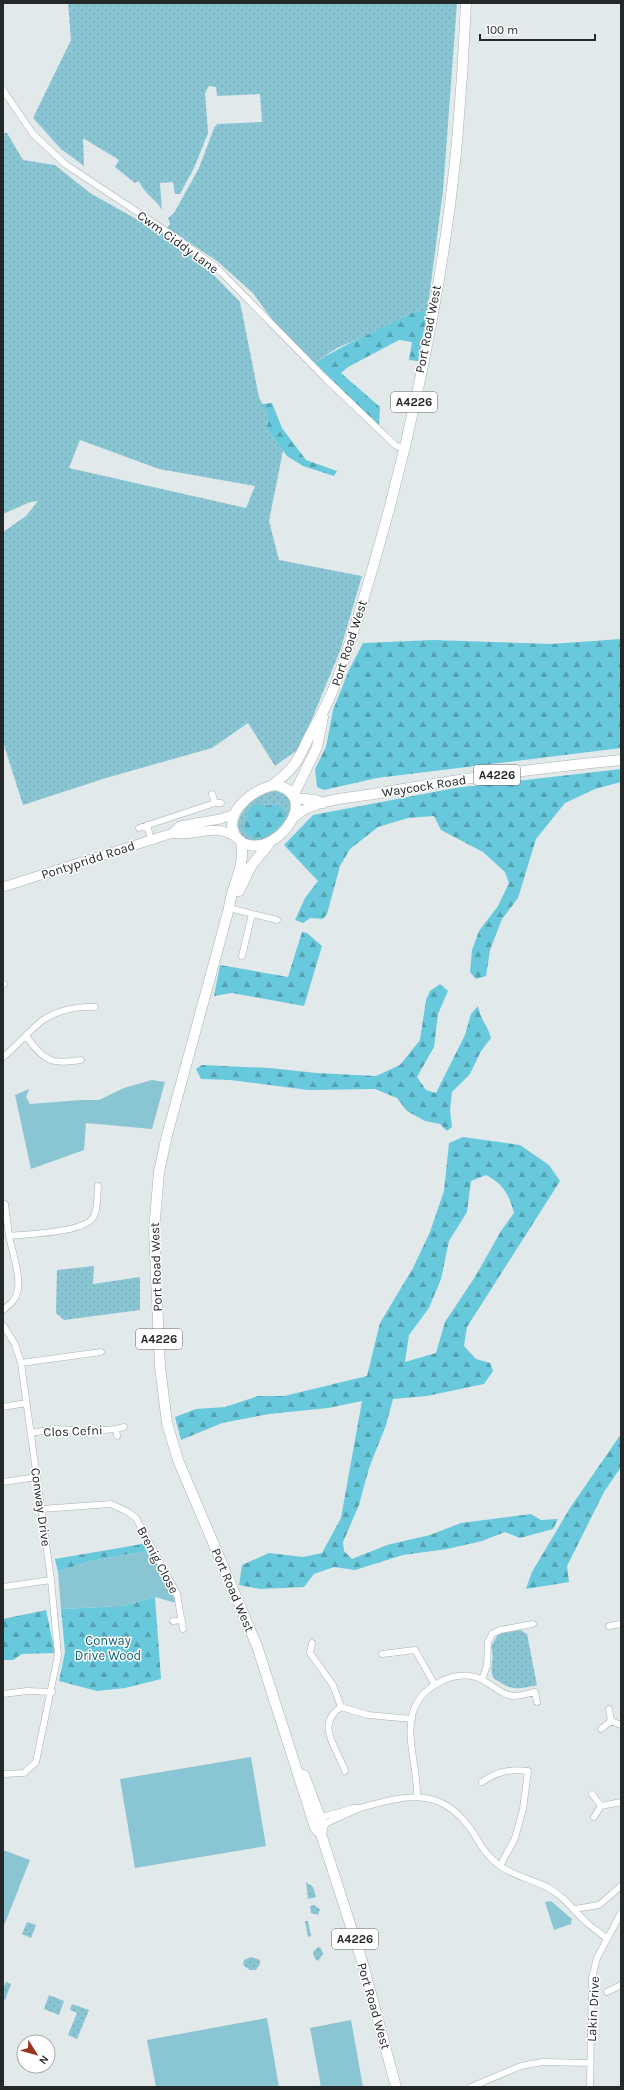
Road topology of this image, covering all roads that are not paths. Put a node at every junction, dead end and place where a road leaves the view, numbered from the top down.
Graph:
1 (466, 3) edge
2 (3, 90) edge
3 (403, 449) junction
4 (323, 715) junction
5 (621, 760) edge
6 (272, 786) junction
7 (212, 794) dead end
8 (294, 797) junction
9 (323, 803) junction
10 (234, 814) junction
11 (294, 817) junction
12 (147, 825) junction
13 (139, 828) dead end
14 (172, 833) junction
15 (275, 838) junction
16 (151, 840) junction
17 (239, 840) junction
18 (3, 887) edge
19 (229, 908) junction
20 (252, 914) junction
21 (277, 920) dead end
22 (242, 956) dead end
23 (95, 1006) dead end
24 (26, 1036) junction
25 (3, 1057) edge
26 (81, 1060) dead end
27 (98, 1186) dead end
28 (5, 1204) dead end
29 (9, 1236) junction
30 (3, 1310) edge
31 (3, 1325) edge
32 (101, 1352) dead end
33 (21, 1363) junction
34 (26, 1403) junction
35 (3, 1407) edge
36 (124, 1427) dead end
37 (31, 1433) junction
38 (37, 1477) junction
39 (3, 1482) edge
40 (41, 1509) junction
41 (51, 1580) junction
42 (3, 1587) edge
43 (182, 1620) junction
44 (173, 1621) dead end
45 (533, 1624) dead end
46 (621, 1624) edge
47 (609, 1626) dead end
48 (183, 1629) dead end
49 (312, 1642) dead end
50 (382, 1654) dead end
51 (482, 1679) junction
52 (435, 1685) junction
53 (52, 1692) junction
54 (3, 1694) edge
55 (537, 1702) dead end
56 (341, 1707) junction
57 (609, 1708) dead end
58 (412, 1718) junction
59 (611, 1721) junction
60 (621, 1725) edge
61 (601, 1729) dead end
62 (345, 1771) dead end
63 (3, 1774) edge
64 (482, 1782) dead end
65 (592, 1794) dead end
66 (417, 1796) junction
67 (621, 1802) edge
68 (601, 1806) junction
69 (594, 1817) dead end
70 (319, 1825) junction
71 (500, 1866) junction
72 (621, 1886) edge
73 (575, 1908) junction
74 (621, 1913) edge
75 (606, 1938) junction
76 (621, 1985) edge
77 (607, 1992) dead end
78 (591, 2063) junction
79 (396, 2087) edge
80 (471, 2087) edge
81 (590, 2087) edge

1 - 3 main road, Port Road West / A4226
2 - 3 street, Cwm Ciddy Lane
3 - 4 main road, Port Road West / A4226
4 - 6 main road, Port Road West / A4226
4 - 8 main road, Port Road West / A4226
5 - 9 main road, Waycock Road / A4226
6 - 8 main road
6 - 10 main road
7 - 12 street
8 - 9 main road, Waycock Road / A4226
8 - 11 main road
9 - 11 main road, Waycock Road / A4226
10 - 14 main road, Pontypridd Road
10 - 17 main road
11 - 15 main road
12 - 13 street
12 - 16 street
14 - 16 main road, Pontypridd Road
14 - 17 main road, Pontypridd Road
15 - 17 main road
15 - 19 main road, Port Road West / A4226
16 - 18 main road, Pontypridd Road
17 - 19 main road, Port Road West / A4226
19 - 20 street
19 - 70 main road, Port Road West / A4226
20 - 21 street
20 - 22 street
23 - 24 street
24 - 25 street
24 - 26 street
27 - 29 street
28 - 29 street
29 - 30 street
31 - 33 street, Conway Drive
32 - 33 street
33 - 34 street, Conway Drive
34 - 35 street
34 - 37 street, Conway Drive
36 - 37 street, Clos Cefni
37 - 38 street, Conway Drive
38 - 39 street
38 - 40 street, Conway Drive
40 - 41 street, Conway Drive
40 - 43 street, Brenig Close
41 - 42 street
41 - 53 street, Conway Drive
43 - 44 street
43 - 48 street, Brenig Close
45 - 51 street
46 - 47 street
49 - 56 street
50 - 52 street
51 - 52 street
51 - 55 street
52 - 58 street
53 - 54 street
53 - 63 street, Conway Drive
56 - 58 street
56 - 62 street
57 - 59 street
58 - 66 street
59 - 60 street
59 - 61 street
64 - 71 street
65 - 68 street
66 - 70 street
66 - 71 street
67 - 68 street
68 - 69 street
70 - 79 main road, Port Road West / A4226
71 - 73 street
72 - 73 street
73 - 75 street
74 - 75 street, Lakin Drive
75 - 78 street, Lakin Drive
76 - 77 street
78 - 80 street
78 - 81 street, Lakin Drive

